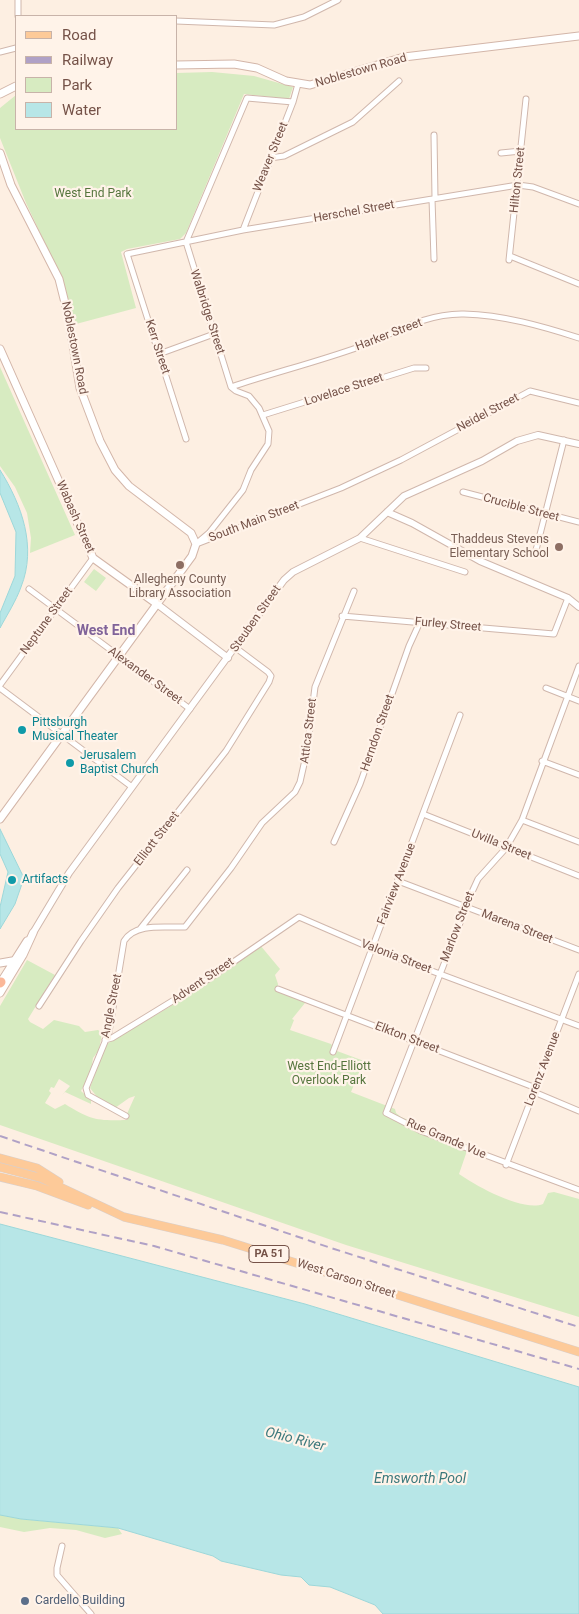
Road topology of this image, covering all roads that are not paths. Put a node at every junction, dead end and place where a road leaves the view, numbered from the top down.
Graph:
1 (18, 0) edge
2 (338, 0) edge
3 (18, 15) edge
4 (178, 22) edge
5 (579, 36) edge
6 (15, 48) edge
7 (0, 52) edge
8 (178, 65) edge
9 (399, 81) dead end
10 (298, 84) junction
11 (15, 86) edge
12 (0, 94) edge
13 (526, 99) dead end
14 (293, 102) junction
15 (434, 135) dead end
16 (521, 150) junction
17 (0, 153) edge
18 (502, 153) dead end
19 (270, 158) junction
20 (518, 185) junction
21 (434, 199) junction
22 (579, 204) edge
23 (243, 230) junction
24 (186, 242) junction
25 (127, 254) joint
26 (434, 259) dead end
27 (579, 284) edge
28 (214, 334) junction
29 (579, 338) edge
30 (0, 349) edge
31 (159, 354) junction
32 (426, 368) dead end
33 (232, 387) junction
34 (579, 403) edge
35 (264, 415) junction
36 (186, 439) dead end
37 (564, 440) junction
38 (579, 444) edge
39 (401, 460) joint
40 (463, 492) dead end
41 (388, 512) junction
42 (546, 514) junction
43 (579, 522) edge
44 (360, 538) junction
45 (196, 544) junction
46 (536, 550) dead end
47 (93, 558) junction
48 (465, 572) dead end
49 (29, 589) dead end
50 (354, 591) dead end
51 (568, 598) junction
52 (157, 604) junction
53 (579, 607) edge
54 (56, 609) junction
55 (342, 616) junction
56 (420, 622) junction
57 (236, 648) junction
58 (119, 656) junction
59 (228, 658) junction
60 (579, 666) edge
61 (0, 686) edge
62 (546, 688) dead end
63 (567, 696) junction
64 (579, 701) edge
65 (190, 709) junction
66 (460, 715) dead end
67 (60, 734) junction
68 (542, 761) junction
69 (579, 775) edge
70 (132, 787) junction
71 (423, 814) junction
72 (0, 819) edge
73 (522, 820) junction
74 (334, 842) dead end
75 (579, 842) edge
76 (506, 848) junction
77 (187, 870) dead end
78 (579, 876) edge
79 (398, 881) junction
80 (466, 907) junction
81 (299, 917) joint
82 (140, 929) junction
83 (34, 933) junction
84 (373, 949) junction
85 (579, 950) edge
86 (12, 962) junction
87 (0, 963) edge
88 (440, 974) junction
89 (579, 974) edge
90 (1, 985) edge
91 (278, 989) dead end
92 (39, 1006) dead end
93 (347, 1015) junction
94 (562, 1020) junction
95 (579, 1026) edge
96 (105, 1040) junction
97 (416, 1041) junction
98 (333, 1052) dead end
99 (535, 1090) junction
100 (579, 1111) edge
101 (386, 1113) joint
102 (126, 1116) dead end
103 (0, 1158) edge
104 (506, 1165) junction
105 (0, 1167) edge
106 (0, 1177) edge
107 (579, 1190) edge
108 (78, 1196) junction
109 (105, 1209) junction
110 (579, 1352) edge
111 (62, 1546) dead end
112 (91, 1614) edge

1 - 3 street
2 - 4 street
5 - 10 main road, Noblestown Road
6 - 7 street
8 - 10 main road, Noblestown Road
9 - 19 street
10 - 14 street, Weaver Street
11 - 12 main road
13 - 16 street, Hilton Street
14 - 19 street, Weaver Street
14 - 24 street
15 - 21 street
16 - 18 street
16 - 20 street, Hilton Street
17 - 45 main road, Noblestown Road
19 - 23 street, Weaver Street
20 - 21 street, Herschel Street
20 - 22 street, Herschel Street
20 - 27 street, Hilton Street
21 - 23 street, Herschel Street
21 - 26 street
23 - 24 street, Herschel Street
24 - 25 street, Herschel Street
24 - 28 street, Walbridge Street
25 - 31 street, Kerr Street
28 - 31 street
28 - 33 street, Walbridge Street
29 - 33 street, Harker Street
30 - 47 main road, Wabash Street
31 - 36 street, Kerr Street
32 - 35 street, Lovelace Street
33 - 35 street
34 - 39 street, Neidel Street
35 - 45 street
37 - 38 street, Steuben Street
37 - 41 street, Steuben Street
37 - 42 street
39 - 45 street, South Main Street
40 - 42 street, Crucible Street
41 - 44 street, Steuben Street
41 - 51 street
42 - 43 street, Crucible Street
42 - 46 street
44 - 48 street
44 - 57 street, Steuben Street
45 - 52 main road, South Main Street
47 - 52 main road, Wabash Street
47 - 54 street, Neptune Street
49 - 54 street, Alexander Street
50 - 55 street, Attica Street
51 - 53 street
51 - 56 street, Furley Street
52 - 58 main road, South Main Street
52 - 59 street, Wabash Street
54 - 58 street, Alexander Street
54 - 61 street, Neptune Street
55 - 56 street, Furley Street
55 - 82 street, Attica Street
56 - 74 street, Herndon Street
57 - 59 street, Steuben Street
57 - 92 street, Elliott Street
58 - 65 street, Alexander Street
58 - 67 main road, South Main Street
59 - 65 street, Steuben Street
60 - 63 street, Marlow Street
61 - 67 street
62 - 63 street
63 - 64 street
63 - 68 street, Marlow Street
65 - 70 street, Steuben Street
66 - 71 street, Fairview Avenue
67 - 70 street
67 - 72 main road, South Main Street
68 - 69 street
68 - 73 street, Marlow Street
70 - 83 street, Steuben Street
71 - 76 street, Uvilla Street
71 - 79 street, Fairview Avenue
73 - 75 street
73 - 76 street, Marlow Street
76 - 78 street, Uvilla Street
76 - 80 street, Marlow Street
77 - 82 street, Angle Street
79 - 80 street, Marena Street
79 - 84 street, Fairview Avenue
80 - 85 street, Marena Street
80 - 88 street, Marlow Street
81 - 84 street, Valonia Street
81 - 96 street, Advent Street
82 - 96 street, Angle Street
83 - 86 main road, Steuben Street
83 - 90 main road, Steuben Street
84 - 88 street, Valonia Street
84 - 93 street, Fairview Avenue
86 - 87 main road
86 - 90 main road, Steuben Street
88 - 94 street, Valonia Street
88 - 97 street, Marlow Street
89 - 94 street, Lorenz Avenue
91 - 93 street, Elkton Street
93 - 97 street, Elkton Street
93 - 98 street, Fairview Avenue
94 - 95 street, Valonia Street
94 - 99 street, Lorenz Avenue
96 - 102 street, Angle Street
97 - 99 street, Elkton Street
97 - 101 street, Marlow Street
99 - 100 street, Elkton Street
99 - 104 street, Lorenz Avenue
101 - 104 street, Rue Grande Vue
103 - 108 main road
104 - 107 street, Rue Grande Vue
105 - 108 main road, West Carson Street / PA 51
106 - 109 main road
108 - 109 main road, West Carson Street / PA 51
109 - 110 main road, West Carson Street / PA 51
111 - 112 street

